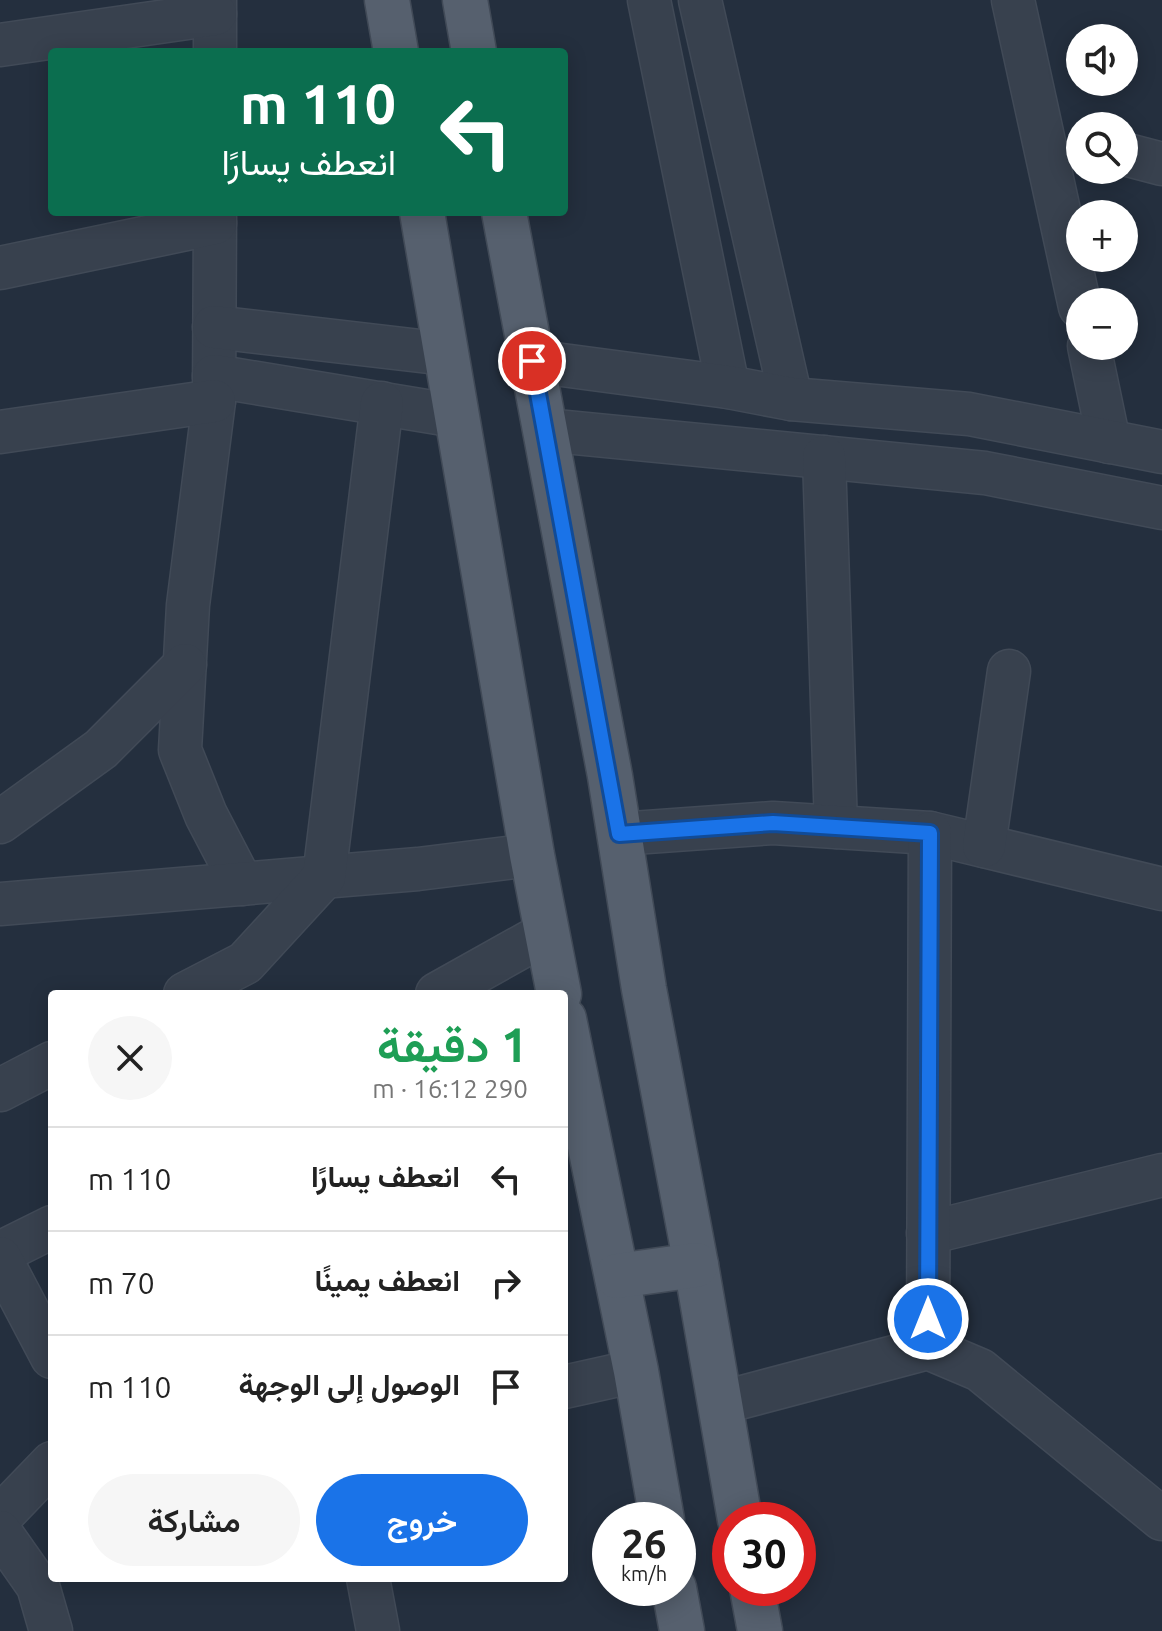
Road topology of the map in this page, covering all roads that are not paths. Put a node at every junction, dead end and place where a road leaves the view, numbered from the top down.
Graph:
1 (387, 0) edge
2 (465, 0) edge
3 (649, 0) edge
4 (700, 0) edge
5 (1013, 0) edge
6 (215, 22) edge
7 (0, 45) edge
8 (395, 48) edge
9 (473, 48) edge
10 (1061, 138) edge
11 (1138, 158) edge
12 (1162, 164) edge
13 (423, 216) edge
14 (505, 216) edge
15 (215, 218) edge
16 (0, 268) edge
17 (1078, 288) edge
18 (214, 327) junction
19 (446, 354) junction
20 (1092, 360) edge
21 (532, 361) junction
22 (728, 387) junction
23 (214, 389) junction
24 (791, 399) junction
25 (382, 403) junction
26 (456, 416) junction
27 (545, 430) junction
28 (0, 432) edge
29 (1109, 442) junction
30 (1162, 452) edge
31 (824, 457) junction
32 (1162, 508) edge
33 (185, 665) junction
34 (1009, 671) dead end
35 (4, 807) edge
36 (836, 827) junction
37 (930, 833) junction
38 (619, 834) junction
39 (984, 846) junction
40 (532, 855) junction
41 (324, 877) junction
42 (242, 884) junction
43 (1162, 889) edge
44 (0, 904) edge
45 (546, 933) junction
46 (193, 990) edge
47 (444, 990) edge
48 (558, 990) edge
49 (568, 1038) edge
50 (48, 1065) edge
51 (0, 1090) edge
52 (1162, 1175) edge
53 (48, 1229) edge
54 (928, 1233) junction
55 (0, 1255) edge
56 (696, 1265) junction
57 (617, 1276) junction
58 (928, 1348) junction
59 (48, 1349) edge
60 (636, 1371) junction
61 (568, 1386) edge
62 (720, 1403) junction
63 (48, 1467) edge
64 (659, 1502) edge
65 (737, 1502) edge
66 (0, 1517) edge
67 (1162, 1519) edge
68 (0, 1532) edge
69 (369, 1582) edge
70 (677, 1606) edge
71 (755, 1606) edge
72 (51, 1631) edge
73 (378, 1631) edge
74 (682, 1631) edge
75 (760, 1631) edge

1 - 8 main road
2 - 9 main road
3 - 22 street
4 - 24 street
5 - 10 street
6 - 7 street
10 - 17 street
11 - 12 street
13 - 19 main road
14 - 21 main road
15 - 16 street
15 - 18 street
18 - 19 street
18 - 23 street
19 - 26 main road
20 - 29 street
21 - 22 street
21 - 27 main road
22 - 24 street
23 - 25 street
23 - 28 street
23 - 33 street
24 - 29 street
25 - 26 street
25 - 41 street
26 - 40 main road
27 - 31 street
27 - 38 main road
29 - 30 street
31 - 32 street
31 - 36 street
33 - 35 street
33 - 42 street
34 - 39 street
36 - 37 street
36 - 38 street
37 - 39 street
37 - 54 street
38 - 56 main road
39 - 43 street
40 - 41 street
40 - 45 main road
41 - 42 street
41 - 46 street
42 - 44 street
45 - 47 street
45 - 48 main road
49 - 57 main road
50 - 51 street
52 - 54 street
53 - 55 street
54 - 58 street
55 - 59 street
56 - 57 main road
56 - 62 main road
57 - 60 main road
58 - 62 street
58 - 67 street
60 - 61 street
60 - 64 main road
62 - 65 main road
63 - 66 street
68 - 72 street
69 - 73 street
70 - 74 main road
71 - 75 main road

